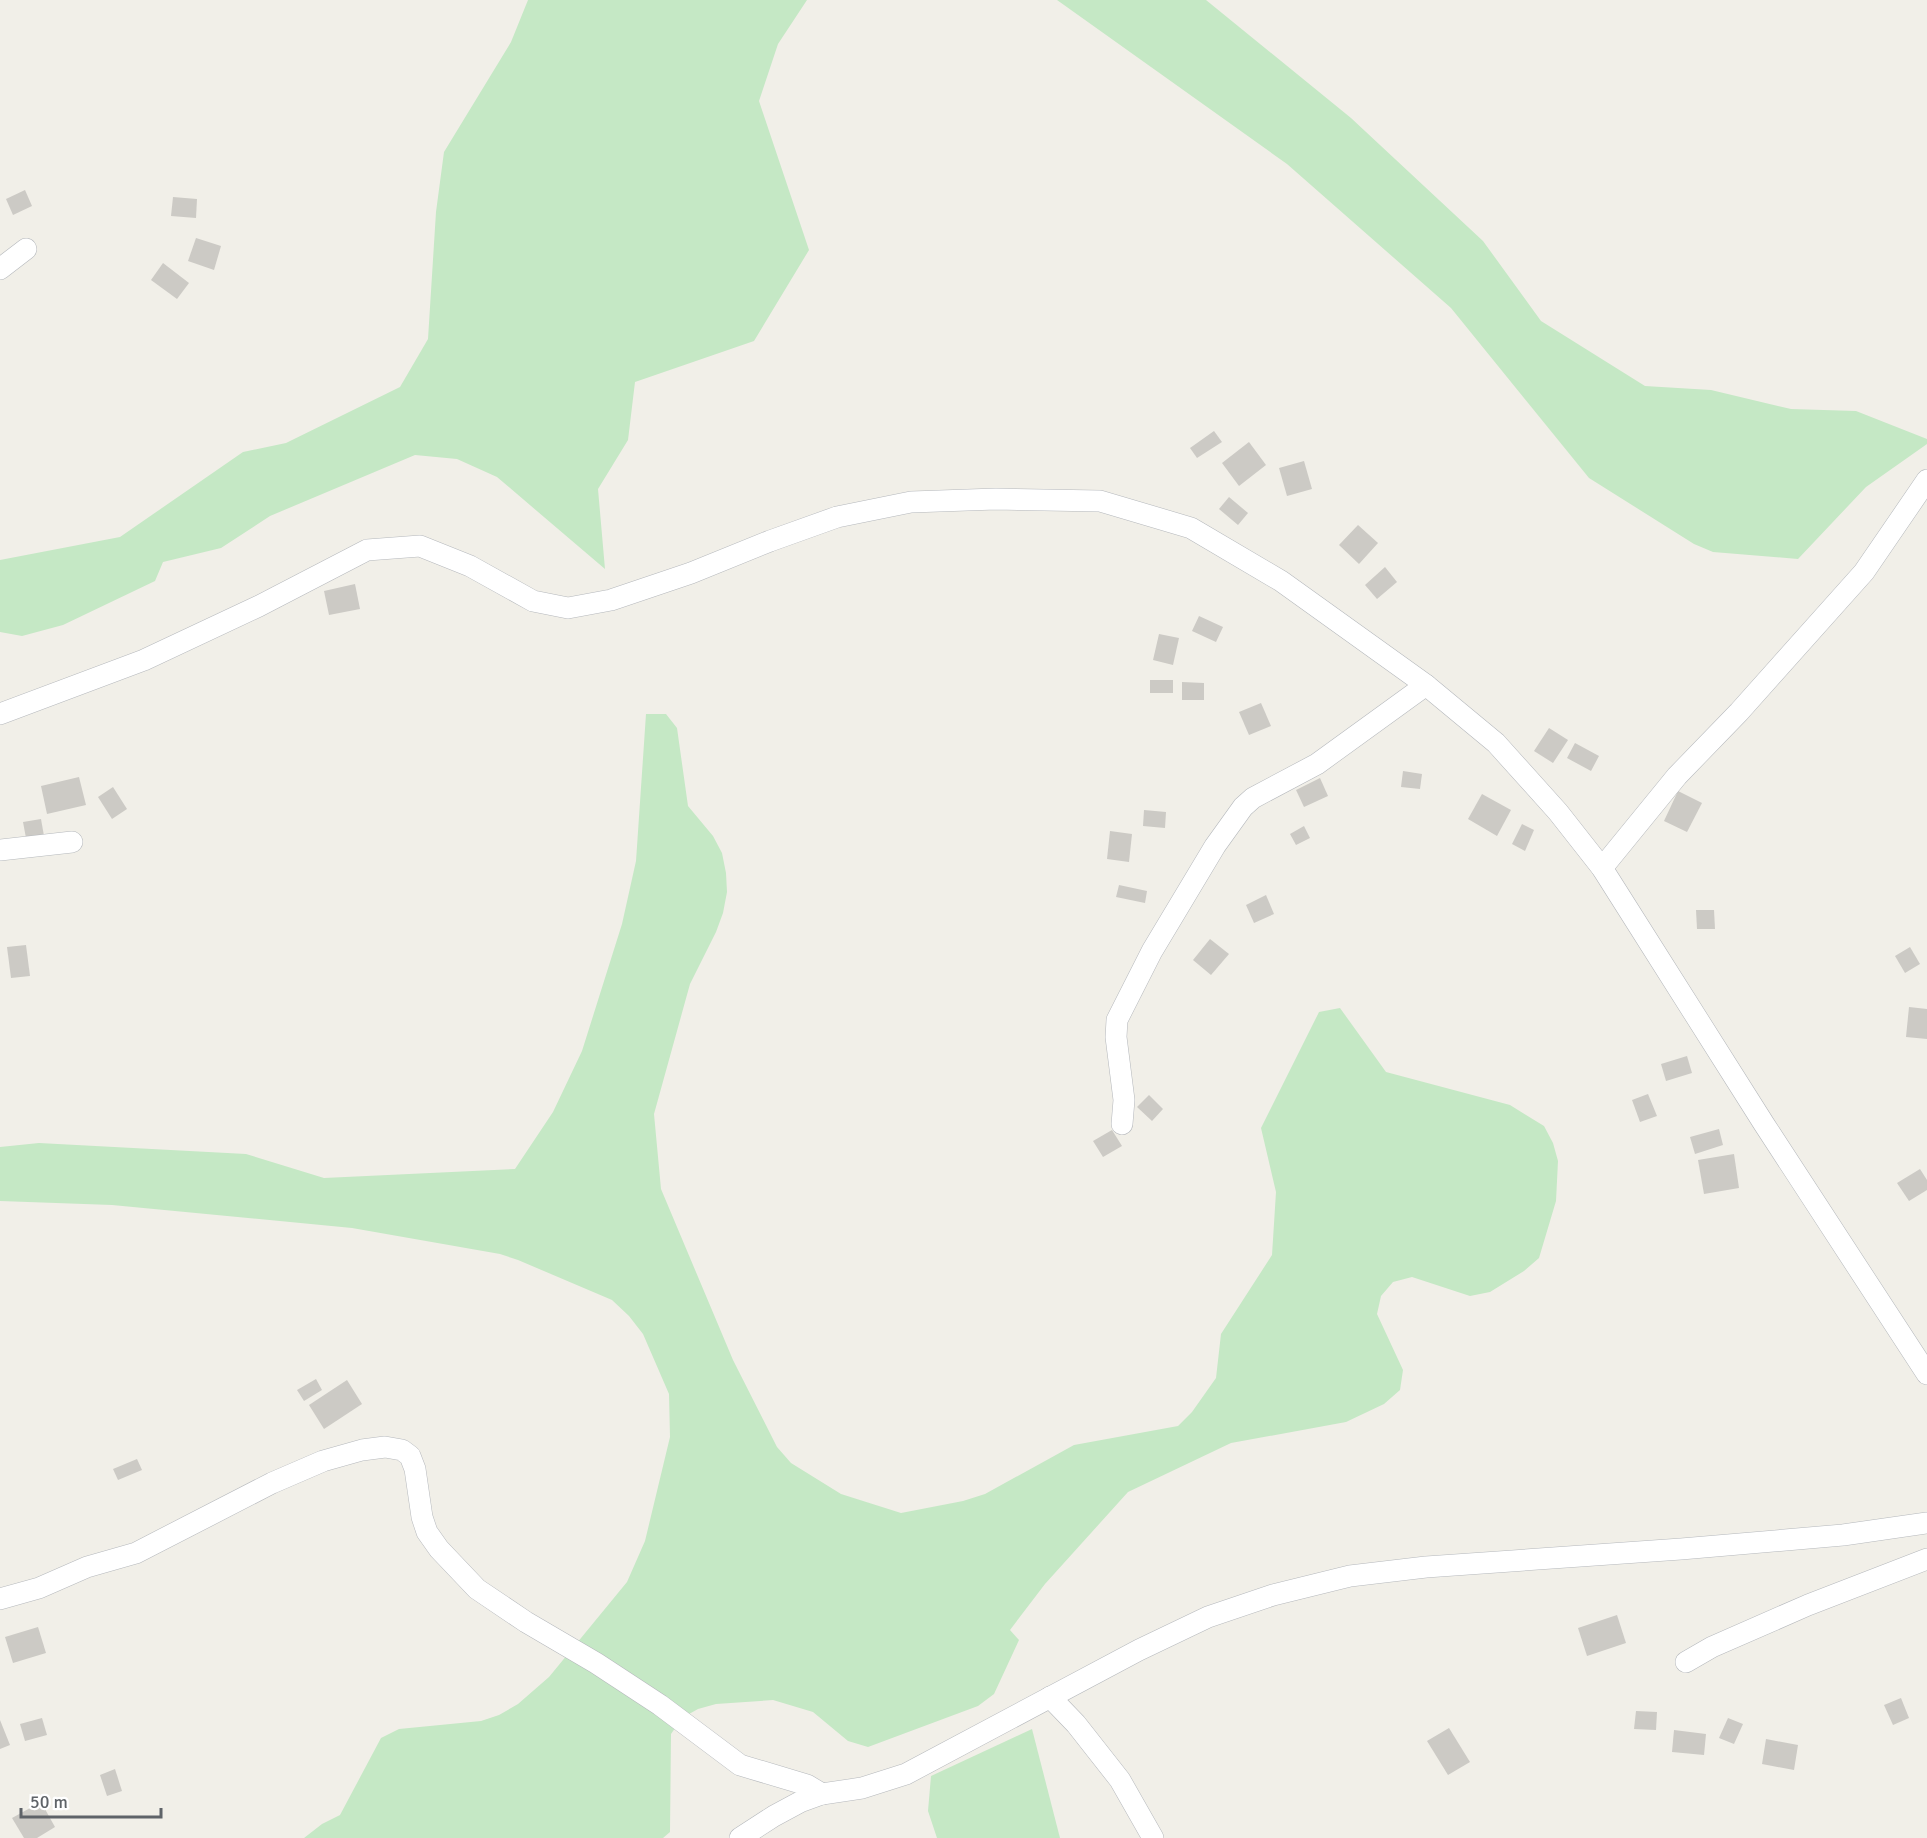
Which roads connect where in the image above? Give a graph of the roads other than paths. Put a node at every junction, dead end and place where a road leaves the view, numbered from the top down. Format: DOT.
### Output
graph roads {
  1 [pos="26,249"];
  2 [pos="0,269"];
  3 [pos="1927,480"];
  4 [pos="1426,685"];
  5 [pos="0,714"];
  6 [pos="72,842"];
  7 [pos="0,850"];
  8 [pos="1602,868"];
  9 [pos="1122,1124"];
  10 [pos="1927,1374"];
  11 [pos="1927,1523"];
  12 [pos="1927,1559"];
  13 [pos="0,1599"];
  14 [pos="1686,1662"];
  15 [pos="1050,1697"];
  16 [pos="822,1794"];
  17 [pos="740,1838"];
  18 [pos="1153,1838"];
  1 -- 2 [label="street"];
  3 -- 8 [label="street"];
  4 -- 5 [label="street"];
  4 -- 8 [label="street"];
  4 -- 9 [label="street"];
  6 -- 7 [label="street"];
  8 -- 10 [label="street"];
  11 -- 15 [label="street"];
  12 -- 14 [label="street"];
  13 -- 16 [label="street"];
  15 -- 16 [label="street"];
  15 -- 18 [label="street"];
  16 -- 17 [label="street"];
}
